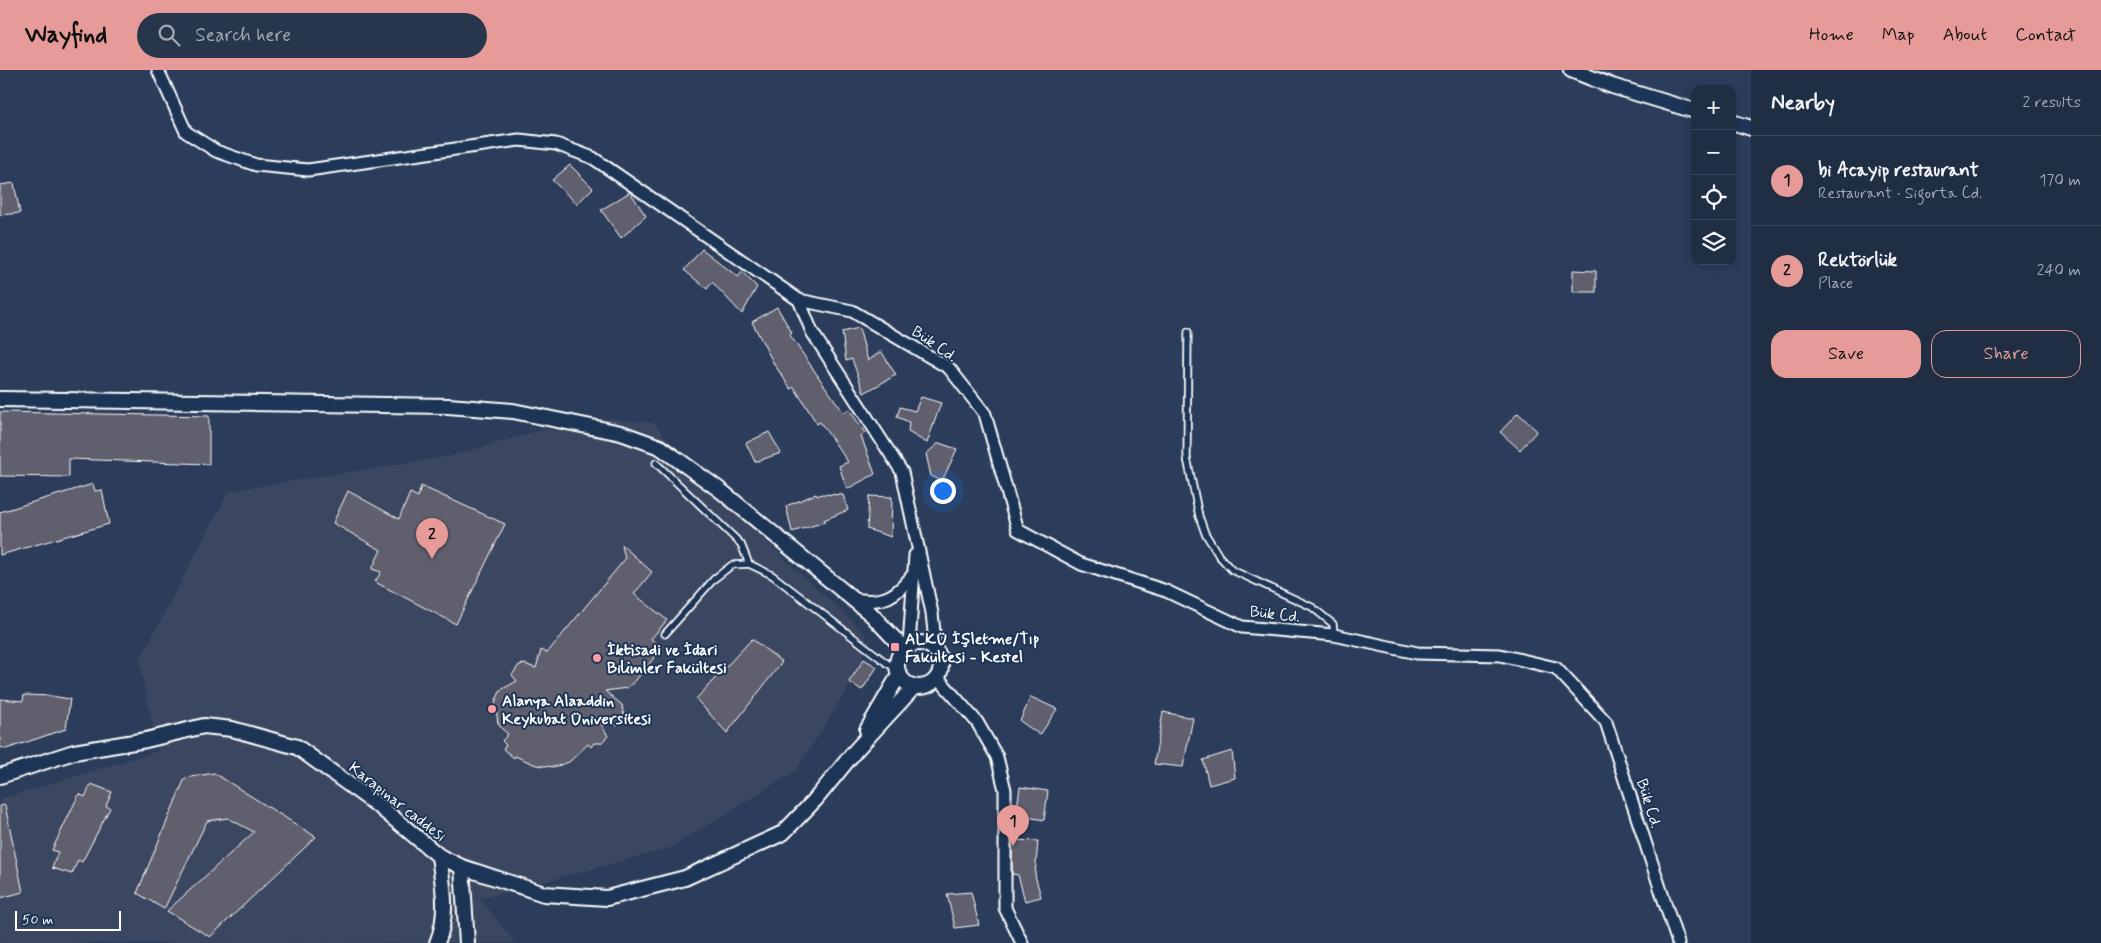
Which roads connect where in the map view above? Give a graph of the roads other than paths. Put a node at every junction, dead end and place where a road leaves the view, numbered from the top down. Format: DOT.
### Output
graph roads {
  1 [pos="158,70"];
  2 [pos="1571,70"];
  3 [pos="1691,110"];
  4 [pos="1736,123"];
  5 [pos="1751,128"];
  6 [pos="799,300"];
  7 [pos="1188,332"];
  8 [pos="0,399"];
  9 [pos="656,463"];
  10 [pos="916,538"];
  11 [pos="749,564"];
  12 [pos="914,573"];
  13 [pos="853,599"];
  14 [pos="665,634"];
  15 [pos="1334,635"];
  16 [pos="936,651"];
  17 [pos="901,659"];
  18 [pos="938,678"];
  19 [pos="914,687"];
  20 [pos="855,750"];
  21 [pos="0,776"];
  22 [pos="439,856"];
  23 [pos="462,867"];
  24 [pos="437,943"];
  25 [pos="467,943"];
  26 [pos="1022,943"];
  27 [pos="1678,943"];
  1 -- 6 [label="street"];
  2 -- 3 [label="street"];
  4 -- 5 [label="street"];
  6 -- 10 [label="street"];
  6 -- 15 [label="street, Bük Cd."];
  7 -- 15 [label="lane"];
  8 -- 13 [label="street"];
  9 -- 11 [label="lane"];
  10 -- 12 [label="street"];
  10 -- 16 [label="street"];
  11 -- 14 [label="lane"];
  11 -- 17 [label="lane"];
  12 -- 13 [label="street"];
  12 -- 17 [label="street"];
  13 -- 17 [label="street"];
  15 -- 27 [label="street, Bük Cd."];
  16 -- 17 [label="street"];
  16 -- 18 [label="street"];
  17 -- 19 [label="street"];
  17 -- 20 [label="street, Karapınar caddesi"];
  18 -- 19 [label="street"];
  18 -- 26 [label="street"];
  19 -- 20 [label="street, Karapınar caddesi"];
  20 -- 23 [label="street, Karapınar caddesi"];
  21 -- 22 [label="street, Karapınar caddesi"];
  22 -- 23 [label="street, Karapınar caddesi"];
  22 -- 24 [label="street"];
  23 -- 25 [label="street"];
}
